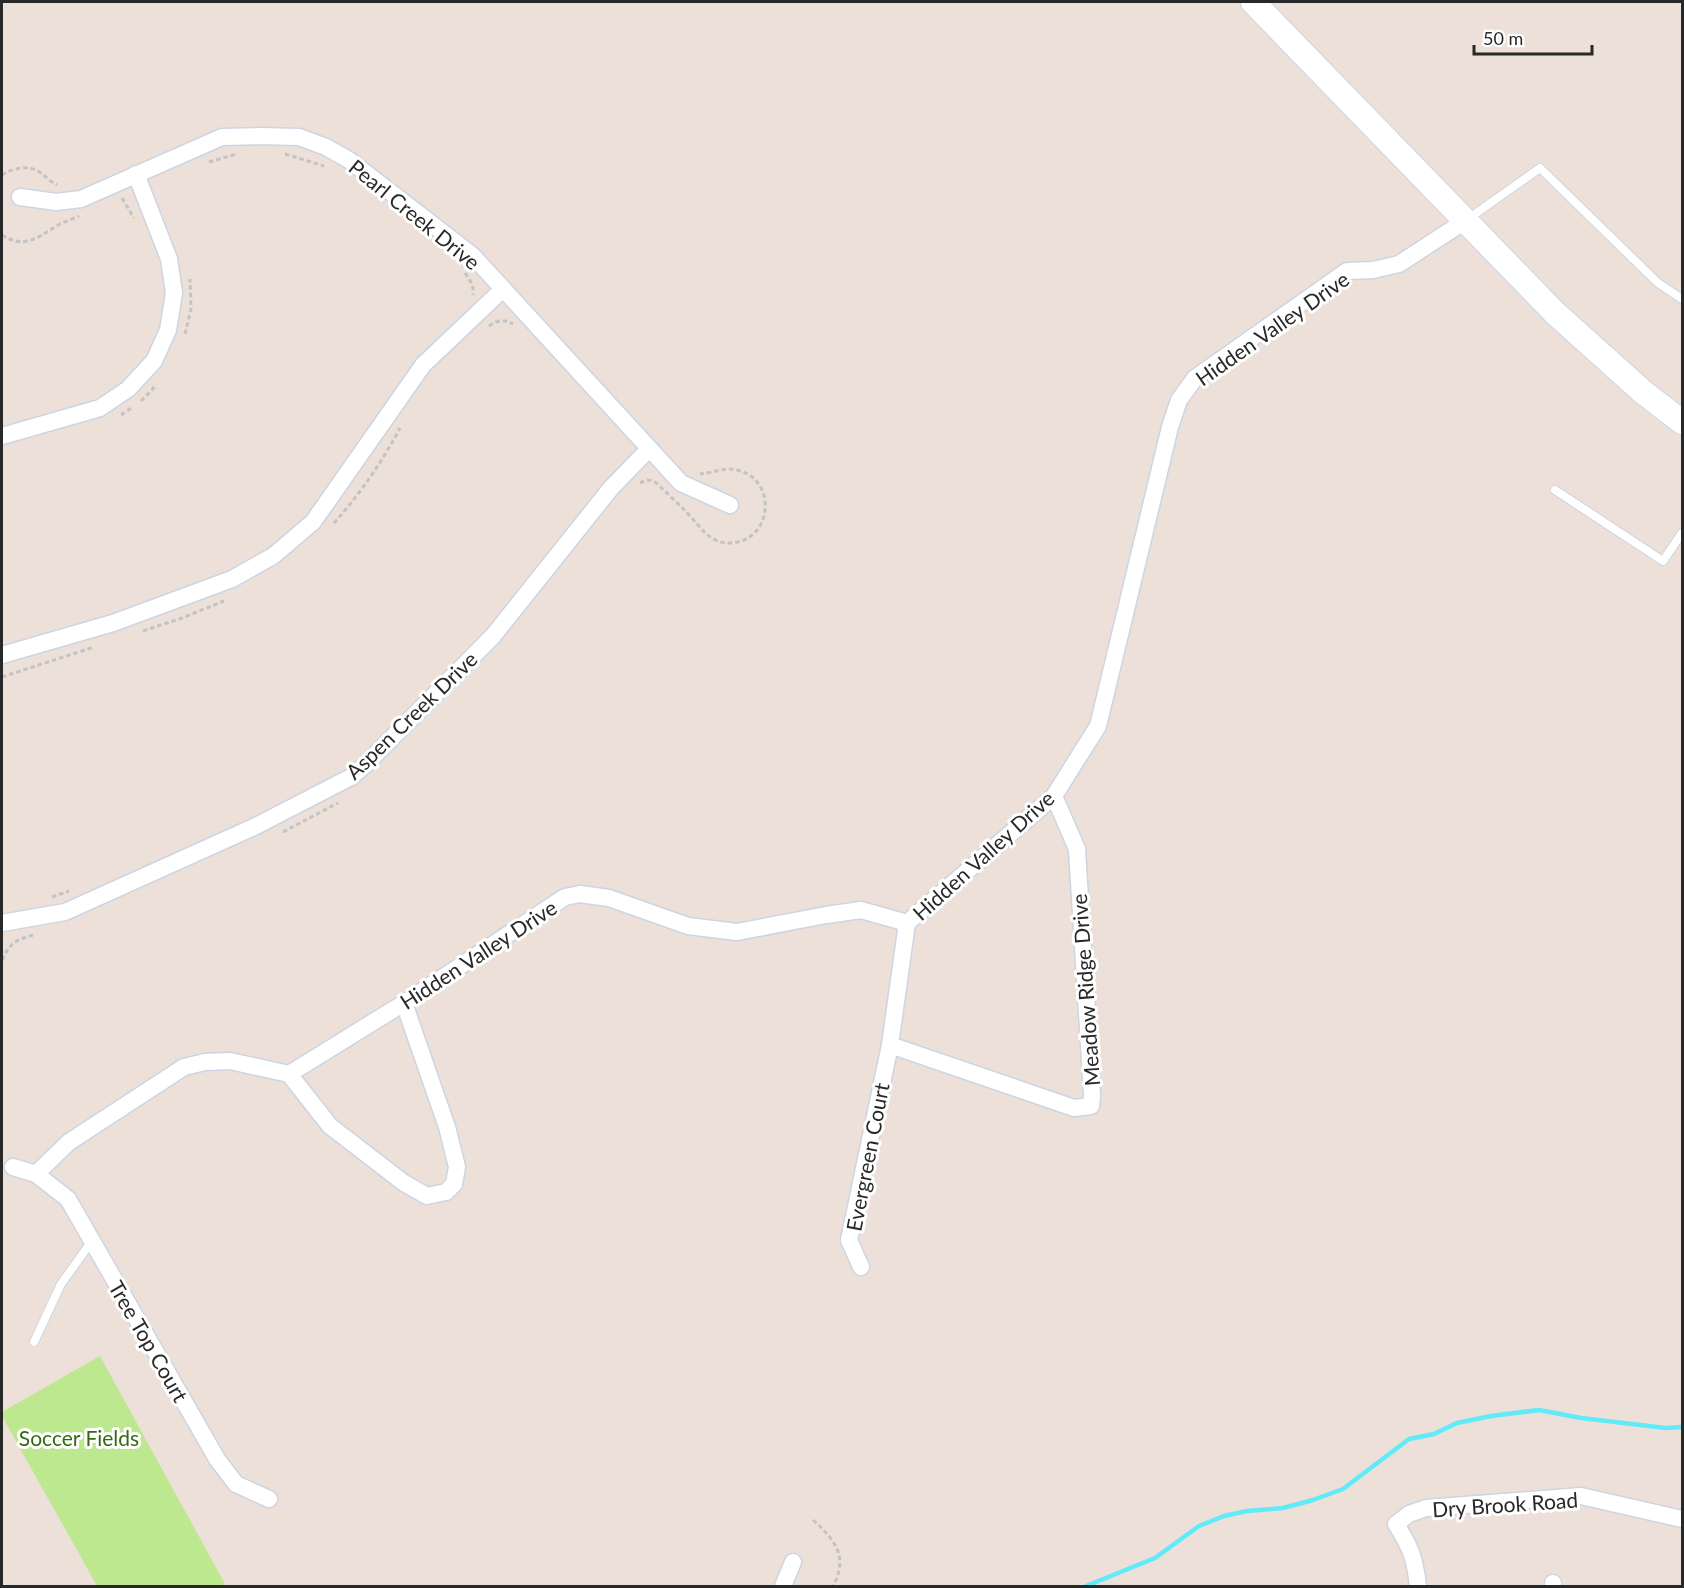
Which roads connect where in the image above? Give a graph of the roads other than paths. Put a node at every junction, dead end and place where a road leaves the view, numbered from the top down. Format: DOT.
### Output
graph roads {
  1 [pos="1253,2"];
  2 [pos="136,174"];
  3 [pos="20,197"];
  4 [pos="1465,221"];
  5 [pos="503,289"];
  6 [pos="1683,299"];
  7 [pos="1683,422"];
  8 [pos="2,436"];
  9 [pos="650,449"];
  10 [pos="1555,490"];
  11 [pos="730,505"];
  12 [pos="1683,532"];
  13 [pos="2,655"];
  14 [pos="1054,796"];
  15 [pos="2,923"];
  16 [pos="907,923"];
  17 [pos="405,1003"];
  18 [pos="890,1045"];
  19 [pos="289,1074"];
  20 [pos="13,1167"];
  21 [pos="36,1174"];
  22 [pos="92,1241"];
  23 [pos="861,1267"];
  24 [pos="34,1342"];
  25 [pos="269,1499"];
  26 [pos="1683,1519"];
  27 [pos="793,1562"];
  28 [pos="783,1587"];
  29 [pos="1418,1587"];
  1 -- 4 [label="main road"];
  2 -- 3 [label="street, Pearl Creek Drive"];
  2 -- 5 [label="street, Pearl Creek Drive"];
  2 -- 8 [label="street"];
  4 -- 6 [label="lane"];
  4 -- 7 [label="main road"];
  4 -- 14 [label="street, Hidden Valley Drive"];
  5 -- 9 [label="street, Pearl Creek Drive"];
  5 -- 13 [label="street"];
  9 -- 11 [label="street, Pearl Creek Drive"];
  9 -- 15 [label="street, Aspen Creek Drive"];
  10 -- 12 [label="lane"];
  14 -- 16 [label="street, Hidden Valley Drive"];
  14 -- 18 [label="street, Meadow Ridge Drive"];
  16 -- 17 [label="street, Hidden Valley Drive"];
  16 -- 18 [label="street"];
  17 -- 19 [label="street, Hidden Valley Drive"];
  17 -- 19 [label="street"];
  18 -- 23 [label="street, Evergreen Court"];
  19 -- 21 [label="street"];
  20 -- 21 [label="street"];
  21 -- 22 [label="street, Tree Top Court"];
  22 -- 24 [label="lane"];
  22 -- 25 [label="street, Tree Top Court"];
  26 -- 29 [label="street, Dry Brook Road"];
  27 -- 28 [label="street"];
}
